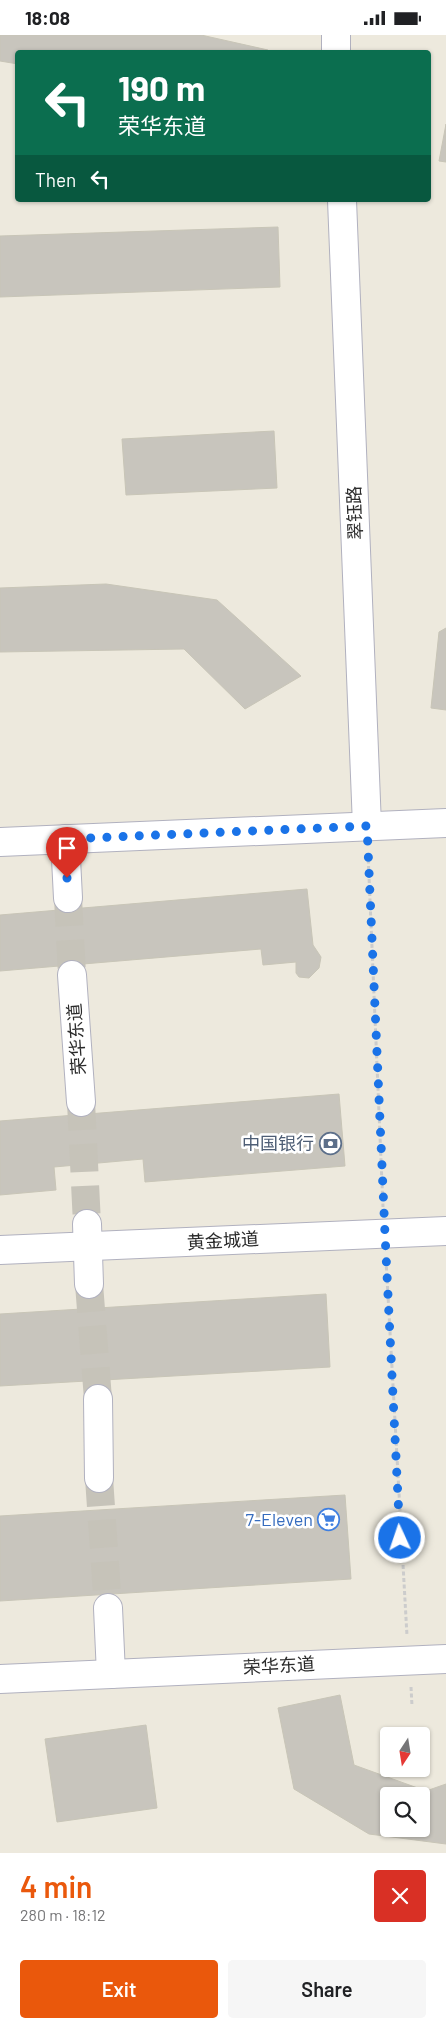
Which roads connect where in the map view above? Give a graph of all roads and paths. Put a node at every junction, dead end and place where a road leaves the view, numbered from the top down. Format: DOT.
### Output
graph roads {
  1 [pos="336,35"];
  2 [pos="336,50"];
  3 [pos="342,202"];
  4 [pos="446,823"];
  5 [pos="367,826"];
  6 [pos="65,839"];
  7 [pos="0,841"];
  8 [pos="68,898"];
  9 [pos="72,975"];
  10 [pos="81,1102"];
  11 [pos="446,1231"];
  12 [pos="385,1234"];
  13 [pos="87,1235"];
  14 [pos="0,1251"];
  15 [pos="89,1284"];
  16 [pos="98,1399"];
  17 [pos="98,1478"];
  18 [pos="108,1608"];
  19 [pos="446,1659"];
  20 [pos="409,1661"];
  21 [pos="111,1674"];
  22 [pos="0,1679"];
  23 [pos="412,1706"];
  1 -- 2 [label="street"];
  3 -- 5 [label="street, 翠钰路"];
  4 -- 5 [label="street"];
  5 -- 6 [label="street"];
  5 -- 12 [label="path"];
  6 -- 7 [label="street"];
  6 -- 8 [label="street"];
  9 -- 10 [label="street, 荣华东道"];
  11 -- 12 [label="street, 黄金城道"];
  12 -- 13 [label="street, 黄金城道"];
  12 -- 20 [label="path"];
  13 -- 14 [label="street, 黄金城道"];
  13 -- 15 [label="street"];
  16 -- 17 [label="street"];
  18 -- 21 [label="street"];
  19 -- 20 [label="street, 荣华东道"];
  20 -- 21 [label="street, 荣华东道"];
  20 -- 23 [label="path"];
  21 -- 22 [label="street, 荣华东道"];
}
